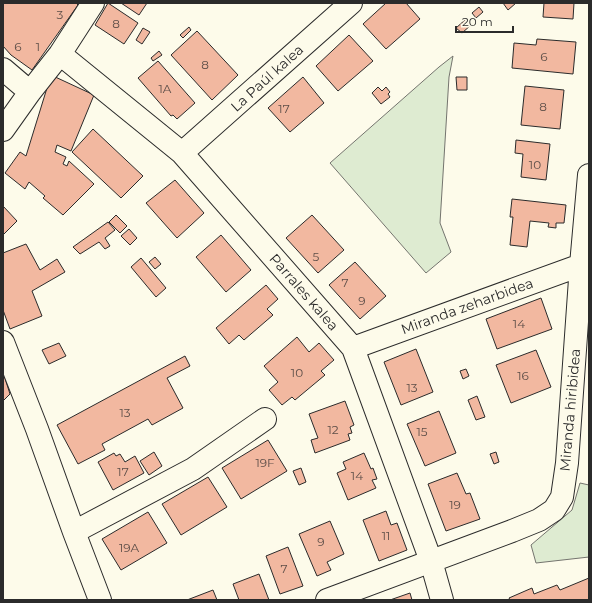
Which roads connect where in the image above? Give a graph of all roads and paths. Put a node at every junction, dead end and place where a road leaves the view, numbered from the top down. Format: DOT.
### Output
graph roads {
  1 [pos="92,3"];
  2 [pos="351,3"];
  3 [pos="60,54"];
  4 [pos="3,69"];
  5 [pos="30,92"];
  6 [pos="3,130"];
  7 [pos="182,153"];
  8 [pos="589,175"];
  9 [pos="581,265"];
  10 [pos="3,342"];
  11 [pos="353,348"];
  12 [pos="265,419"];
  13 [pos="74,532"];
  14 [pos="431,561"];
  15 [pos="100,600"];
  16 [pos="327,600"];
  17 [pos="442,600"];
  1 -- 3 [label="street"];
  2 -- 7 [label="street, La Paúl kalea"];
  3 -- 5 [label="street"];
  3 -- 7 [label="street, Parrales kalea"];
  4 -- 5 [label="street"];
  5 -- 6 [label="street"];
  7 -- 11 [label="street, Parrales kalea"];
  8 -- 9 [label="street, Miranda hiribidea"];
  9 -- 11 [label="street, Miranda zeharbidea"];
  9 -- 14 [label="street, Miranda hiribidea"];
  10 -- 13 [label="street"];
  11 -- 14 [label="street, Parrales kalea"];
  12 -- 13 [label="street"];
  13 -- 15 [label="street"];
  14 -- 16 [label="street, Miranda hiribidea"];
  14 -- 17 [label="street, Parrales kalea"];
}
